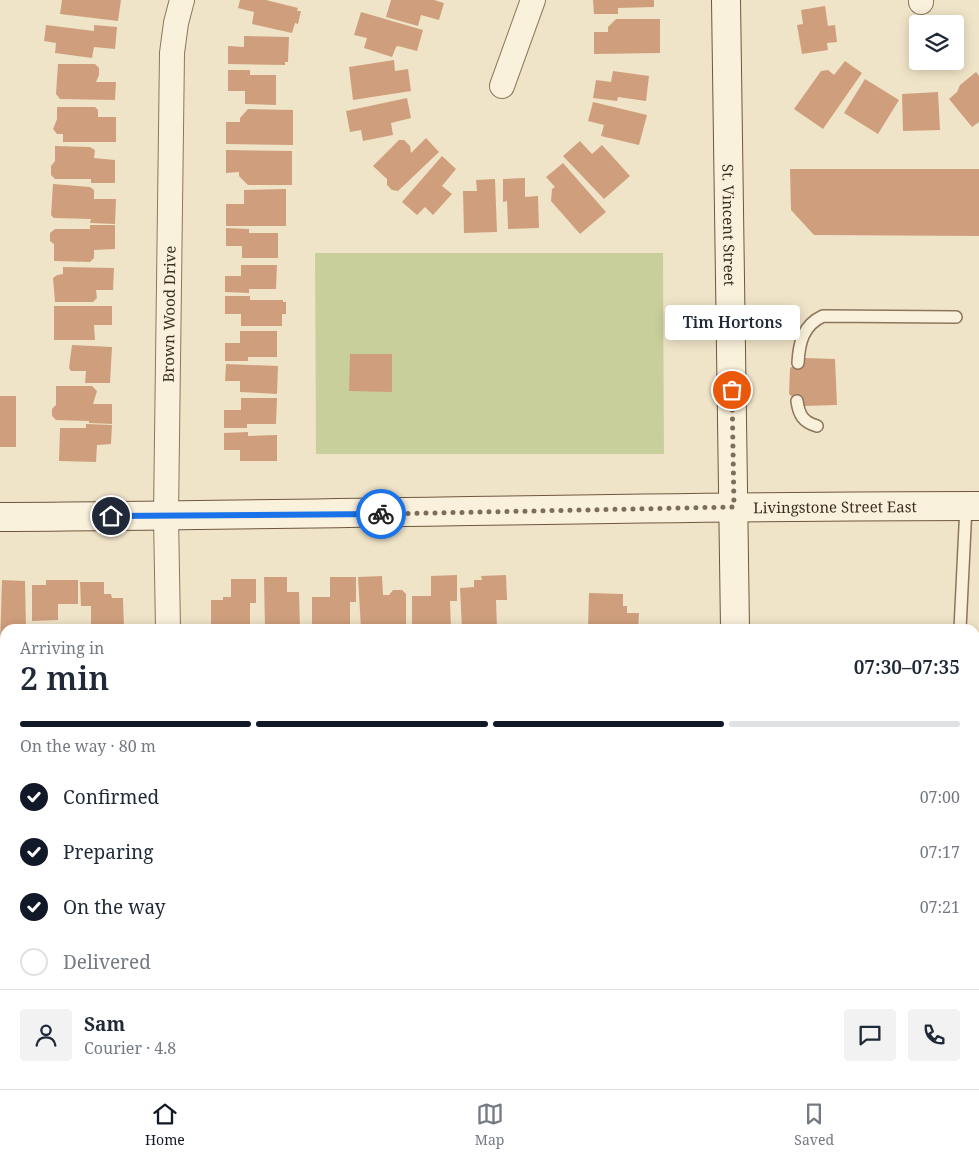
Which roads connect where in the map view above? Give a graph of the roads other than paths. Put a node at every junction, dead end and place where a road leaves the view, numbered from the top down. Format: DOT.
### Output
graph roads {
  1 [pos="182,0"];
  2 [pos="533,0"];
  3 [pos="726,0"];
  4 [pos="502,86"];
  5 [pos="956,317"];
  6 [pos="798,363"];
  7 [pos="797,400"];
  8 [pos="817,426"];
  9 [pos="973,506"];
  10 [pos="734,507"];
  11 [pos="166,516"];
  12 [pos="0,518"];
  13 [pos="168,624"];
  14 [pos="735,624"];
  15 [pos="961,624"];
  1 -- 11 [label="street, Brown Wood Drive"];
  2 -- 4 [label="street"];
  3 -- 10 [label="street, St. Vincent Street"];
  5 -- 6 [label="lane"];
  7 -- 8 [label="lane"];
  9 -- 10 [label="street, Livingstone Street East"];
  9 -- 15 [label="lane"];
  10 -- 11 [label="street, Livingstone Street East"];
  10 -- 14 [label="street, St. Vincent Street"];
  11 -- 12 [label="street, Livingstone Street East"];
  11 -- 13 [label="street, Brown Wood Drive"];
}
